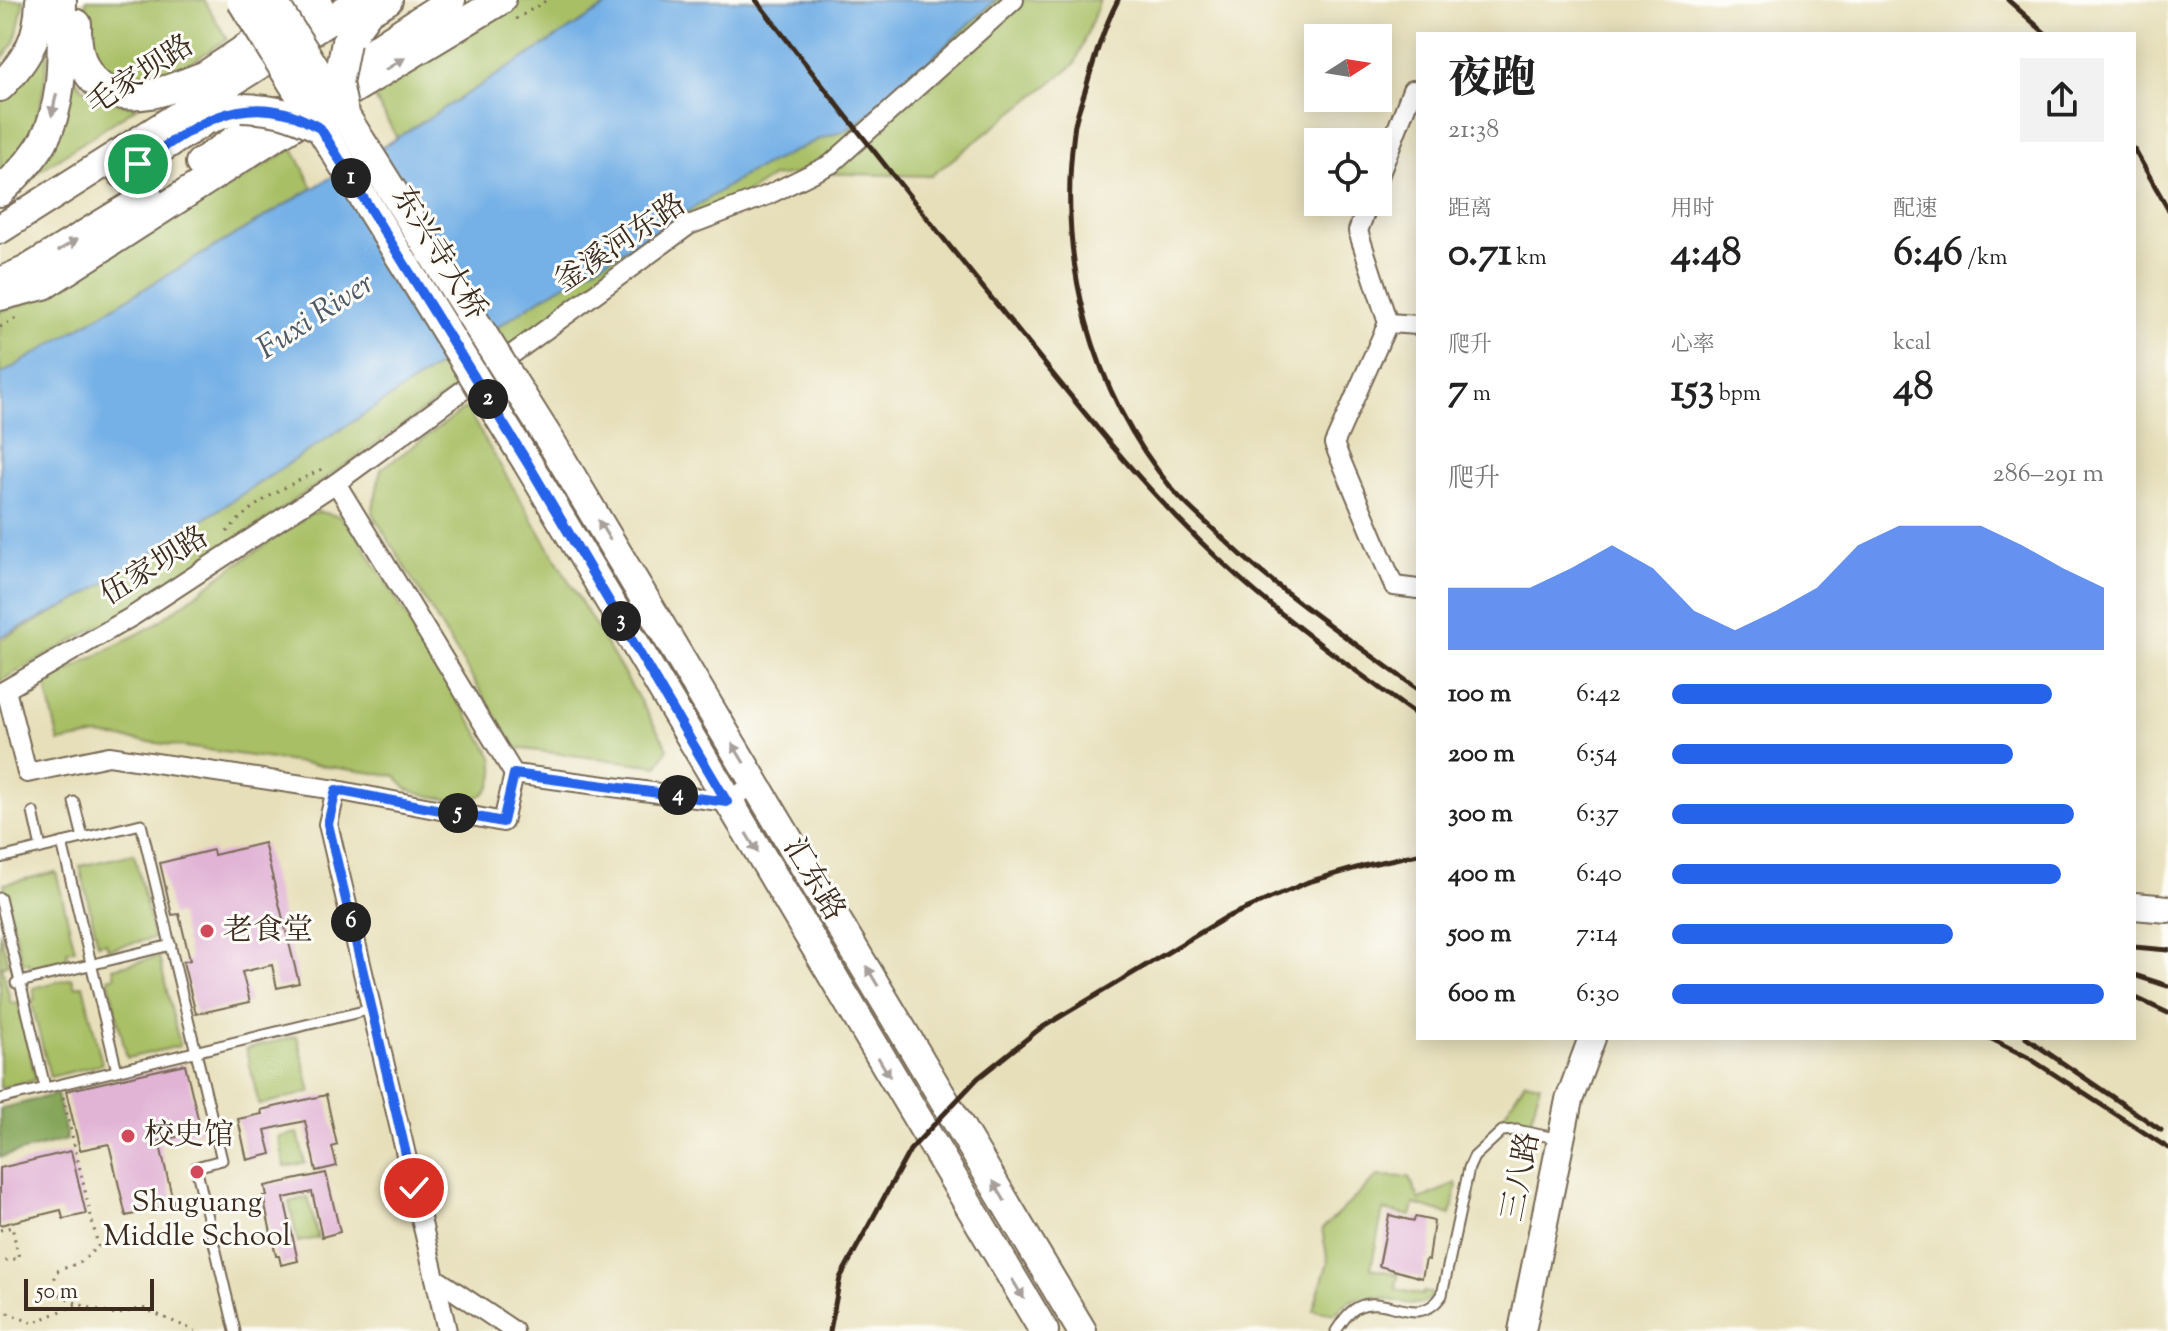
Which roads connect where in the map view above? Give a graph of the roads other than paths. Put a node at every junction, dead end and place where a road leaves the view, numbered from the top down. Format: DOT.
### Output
graph roads {
  1 [pos="40,0"];
  2 [pos="62,0"];
  3 [pos="78,0"];
  4 [pos="241,0"];
  5 [pos="272,0"];
  6 [pos="318,0"];
  7 [pos="361,0"];
  8 [pos="388,0"];
  9 [pos="451,0"];
  10 [pos="501,0"];
  11 [pos="1014,0"];
  12 [pos="204,76"];
  13 [pos="0,87"];
  14 [pos="1412,90"];
  15 [pos="333,122"];
  16 [pos="1392,142"];
  17 [pos="0,192"];
  18 [pos="0,208"];
  19 [pos="1364,216"];
  20 [pos="0,229"];
  21 [pos="0,251"];
  22 [pos="0,282"];
  23 [pos="0,296"];
  24 [pos="1388,323"];
  25 [pos="1416,325"];
  26 [pos="551,442"];
  27 [pos="527,462"];
  28 [pos="336,483"];
  29 [pos="1416,589"];
  30 [pos="3,691"];
  31 [pos="514,774"];
  32 [pos="756,783"];
  33 [pos="336,790"];
  34 [pos="74,802"];
  35 [pos="727,802"];
  36 [pos="33,812"];
  37 [pos="83,838"];
  38 [pos="62,843"];
  39 [pos="41,848"];
  40 [pos="0,858"];
  41 [pos="0,898"];
  42 [pos="2136,906"];
  43 [pos="2168,909"];
  44 [pos="171,945"];
  45 [pos="16,983"];
  46 [pos="372,1009"];
  47 [pos="1591,1040"];
  48 [pos="196,1051"];
  49 [pos="117,1071"];
  50 [pos="45,1087"];
  51 [pos="0,1099"];
  52 [pos="1562,1139"];
  53 [pos="435,1278"];
  54 [pos="1055,1287"];
  55 [pos="235,1331"];
  56 [pos="447,1331"];
  57 [pos="514,1331"];
  58 [pos="1044,1331"];
  59 [pos="1082,1331"];
  60 [pos="1099,1331"];
  61 [pos="1336,1331"];
  62 [pos="1522,1331"];
  1 -- 13 [label="main road"];
  2 -- 17 [label="main road, one-way"];
  3 -- 12 [label="main road"];
  4 -- 15 [label="main road, 东兴寺大桥, bridge"];
  5 -- 15 [label="main road, 东兴寺大桥, bridge"];
  6 -- 12 [label="main road, 毛家坝路"];
  7 -- 20 [label="main road"];
  8 -- 15 [label="main road, bridge"];
  22 -- 9 [label="main road, one-way"];
  23 -- 10 [label="main road, one-way"];
  11 -- 28 [label="street, 釜溪河东路"];
  12 -- 18 [label="main road, 毛家坝路"];
  14 -- 16 [label="street"];
  15 -- 21 [label="main road, bridge"];
  15 -- 26 [label="main road, 东兴寺大桥, bridge"];
  15 -- 27 [label="main road, 东兴寺大桥, bridge"];
  19 -- 24 [label="street"];
  24 -- 25 [label="street"];
  24 -- 29 [label="street"];
  32 -- 26 [label="main road, 汇东路, one-way"];
  27 -- 35 [label="main road, 汇东路"];
  28 -- 30 [label="street, 伍家坝路"];
  28 -- 31 [label="street"];
  30 -- 33 [label="street"];
  31 -- 33 [label="street"];
  31 -- 35 [label="street"];
  32 -- 35 [label="street"];
  54 -- 32 [label="main road, 汇东路, one-way"];
  33 -- 46 [label="street"];
  34 -- 37 [label="lane"];
  35 -- 58 [label="main road, 汇东路, one-way"];
  36 -- 39 [label="lane"];
  37 -- 38 [label="lane"];
  37 -- 44 [label="lane"];
  38 -- 39 [label="lane"];
  38 -- 49 [label="lane"];
  39 -- 40 [label="lane"];
  41 -- 50 [label="lane"];
  42 -- 43 [label="main road"];
  44 -- 45 [label="lane"];
  44 -- 48 [label="lane"];
  46 -- 48 [label="lane"];
  46 -- 53 [label="street"];
  47 -- 52 [label="main road, 三八路"];
  48 -- 49 [label="lane"];
  48 -- 55 [label="lane"];
  49 -- 50 [label="lane"];
  50 -- 51 [label="lane"];
  52 -- 61 [label="lane"];
  52 -- 62 [label="main road, 三八路"];
  53 -- 56 [label="street"];
  53 -- 57 [label="street"];
  54 -- 59 [label="main road, 汇东路"];
  54 -- 60 [label="main road"];
}
